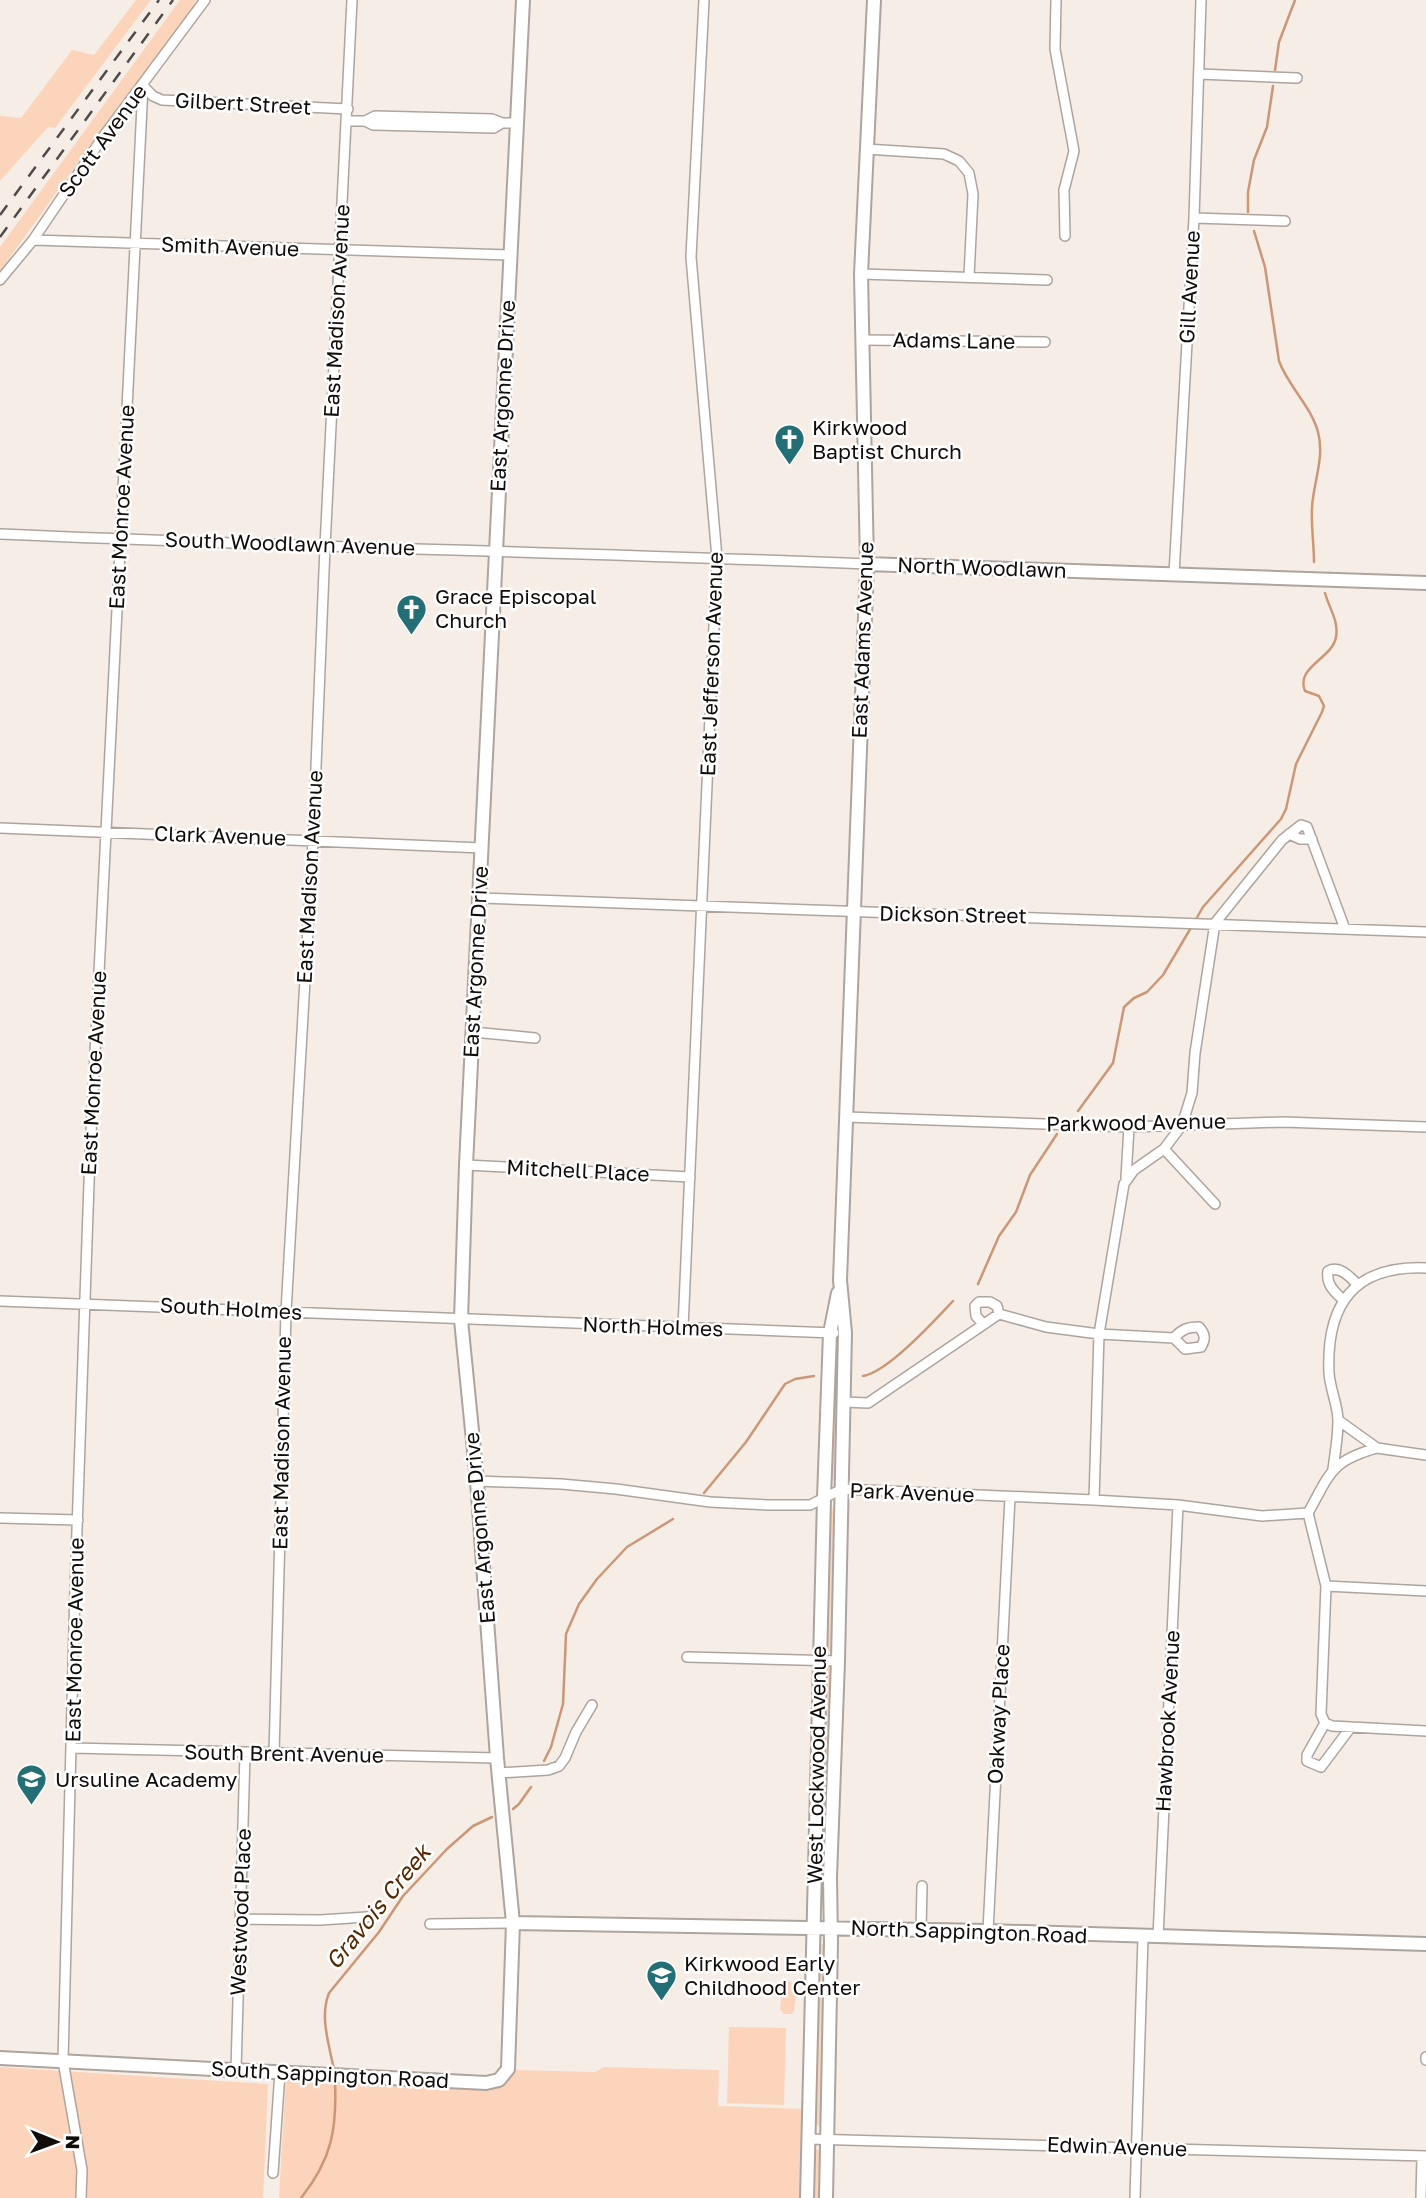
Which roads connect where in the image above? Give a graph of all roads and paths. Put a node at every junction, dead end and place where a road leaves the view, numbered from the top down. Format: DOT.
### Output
graph roads {
  1 [pos="205,0"];
  2 [pos="352,0"];
  3 [pos="523,0"];
  4 [pos="704,0"];
  5 [pos="874,0"];
  6 [pos="1056,0"];
  7 [pos="1201,0"];
  8 [pos="1199,74"];
  9 [pos="1297,78"];
  10 [pos="143,86"];
  11 [pos="348,109"];
  12 [pos="348,121"];
  13 [pos="517,123"];
  14 [pos="866,149"];
  15 [pos="1194,218"];
  16 [pos="1285,221"];
  17 [pos="1065,236"];
  18 [pos="33,240"];
  19 [pos="134,244"];
  20 [pos="340,250"];
  21 [pos="510,255"];
  22 [pos="861,274"];
  23 [pos="969,277"];
  24 [pos="1047,279"];
  25 [pos="0,280"];
  26 [pos="863,340"];
  27 [pos="1045,342"];
  28 [pos="0,534"];
  29 [pos="121,537"];
  30 [pos="325,547"];
  31 [pos="496,551"];
  32 [pos="717,558"];
  33 [pos="867,564"];
  34 [pos="1174,574"];
  35 [pos="1426,583"];
  36 [pos="0,828"];
  37 [pos="106,831"];
  38 [pos="313,839"];
  39 [pos="482,848"];
  40 [pos="480,898"];
  41 [pos="702,906"];
  42 [pos="854,913"];
  43 [pos="1215,923"];
  44 [pos="1345,929"];
  45 [pos="1426,932"];
  46 [pos="473,1032"];
  47 [pos="535,1038"];
  48 [pos="846,1117"];
  49 [pos="1182,1125"];
  50 [pos="1129,1127"];
  51 [pos="1426,1127"];
  52 [pos="1164,1149"];
  53 [pos="466,1165"];
  54 [pos="690,1177"];
  55 [pos="1126,1178"];
  56 [pos="1215,1204"];
  57 [pos="1426,1268"];
  58 [pos="840,1280"];
  59 [pos="1358,1285"];
  60 [pos="1343,1300"];
  61 [pos="0,1301"];
  62 [pos="83,1303"];
  63 [pos="286,1312"];
  64 [pos="999,1314"];
  65 [pos="461,1320"];
  66 [pos="983,1324"];
  67 [pos="683,1328"];
  68 [pos="830,1333"];
  69 [pos="845,1333"];
  70 [pos="1099,1334"];
  71 [pos="1174,1338"];
  72 [pos="844,1402"];
  73 [pos="1338,1420"];
  74 [pos="1377,1448"];
  75 [pos="1426,1455"];
  76 [pos="1333,1469"];
  77 [pos="477,1481"];
  78 [pos="842,1489"];
  79 [pos="1010,1497"];
  80 [pos="824,1498"];
  81 [pos="1094,1500"];
  82 [pos="1178,1505"];
  83 [pos="1308,1513"];
  84 [pos="0,1518"];
  85 [pos="78,1520"];
  86 [pos="1326,1586"];
  87 [pos="1426,1591"];
  88 [pos="687,1657"];
  89 [pos="819,1661"];
  90 [pos="838,1661"];
  91 [pos="592,1705"];
  92 [pos="1325,1723"];
  93 [pos="1351,1727"];
  94 [pos="1426,1731"];
  95 [pos="72,1748"];
  96 [pos="245,1754"];
  97 [pos="274,1754"];
  98 [pos="497,1758"];
  99 [pos="498,1773"];
  100 [pos="922,1886"];
  101 [pos="367,1917"];
  102 [pos="240,1919"];
  103 [pos="513,1923"];
  104 [pos="430,1924"];
  105 [pos="814,1928"];
  106 [pos="831,1928"];
  107 [pos="921,1931"];
  108 [pos="988,1931"];
  109 [pos="1143,1937"];
  110 [pos="1158,1937"];
  111 [pos="1426,1944"];
  112 [pos="0,2058"];
  113 [pos="64,2061"];
  114 [pos="236,2070"];
  115 [pos="280,2072"];
  116 [pos="827,2138"];
  117 [pos="808,2139"];
  118 [pos="1137,2148"];
  119 [pos="1424,2156"];
  120 [pos="273,2173"];
  121 [pos="81,2198"];
  122 [pos="807,2198"];
  123 [pos="826,2198"];
  124 [pos="1135,2198"];
  125 [pos="1421,2198"];
  1 -- 10 [label="street, Scott Avenue"];
  2 -- 11 [label="street, East Madison Avenue"];
  3 -- 13 [label="street, East Argonne Drive"];
  4 -- 32 [label="street, East Jefferson Avenue"];
  5 -- 14 [label="street, East Adams Avenue"];
  6 -- 17 [label="street"];
  7 -- 8 [label="street, Gill Avenue"];
  8 -- 9 [label="street"];
  8 -- 15 [label="street, Gill Avenue"];
  10 -- 11 [label="street, Gilbert Street"];
  10 -- 18 [label="street, Scott Avenue"];
  10 -- 19 [label="street, East Monroe Avenue"];
  11 -- 12 [label="street, East Madison Avenue"];
  12 -- 13 [label="street"];
  12 -- 20 [label="street, East Madison Avenue"];
  13 -- 21 [label="street, East Argonne Drive"];
  14 -- 22 [label="street, East Adams Avenue"];
  14 -- 23 [label="street"];
  15 -- 16 [label="street"];
  15 -- 34 [label="street, Gill Avenue"];
  18 -- 19 [label="street, Smith Avenue"];
  18 -- 25 [label="street, Scott Avenue"];
  19 -- 20 [label="street, Smith Avenue"];
  19 -- 29 [label="street, East Monroe Avenue"];
  20 -- 21 [label="street, Smith Avenue"];
  20 -- 30 [label="street, East Madison Avenue"];
  21 -- 31 [label="street, East Argonne Drive"];
  22 -- 23 [label="street"];
  22 -- 26 [label="street, East Adams Avenue"];
  23 -- 24 [label="street"];
  26 -- 27 [label="street, Adams Lane"];
  26 -- 33 [label="street, East Adams Avenue"];
  28 -- 29 [label="street, South Woodlawn Avenue"];
  29 -- 30 [label="street, South Woodlawn Avenue"];
  29 -- 37 [label="street, East Monroe Avenue"];
  30 -- 31 [label="street, South Woodlawn Avenue"];
  30 -- 38 [label="street, East Madison Avenue"];
  31 -- 32 [label="street, North Woodlawn"];
  31 -- 39 [label="street, East Argonne Drive"];
  32 -- 33 [label="street, North Woodlawn"];
  32 -- 41 [label="street, East Jefferson Avenue"];
  33 -- 34 [label="street, North Woodlawn"];
  33 -- 42 [label="street, East Adams Avenue"];
  34 -- 35 [label="street, North Woodlawn"];
  36 -- 37 [label="street, Clark Avenue"];
  37 -- 38 [label="street, Clark Avenue"];
  37 -- 62 [label="street, East Monroe Avenue"];
  38 -- 39 [label="street, Clark Avenue"];
  38 -- 63 [label="street, East Madison Avenue"];
  39 -- 40 [label="street, East Argonne Drive"];
  40 -- 41 [label="street, Dickson Street"];
  40 -- 46 [label="street, East Argonne Drive"];
  41 -- 42 [label="street, Dickson Street"];
  41 -- 54 [label="street, East Jefferson Avenue"];
  42 -- 43 [label="street, Dickson Street"];
  42 -- 48 [label="street, East Adams Avenue"];
  43 -- 44 [label="street, Dickson Street"];
  43 -- 44 [label="street"];
  43 -- 49 [label="street"];
  44 -- 45 [label="street, Dickson Street"];
  46 -- 47 [label="street"];
  46 -- 53 [label="street, East Argonne Drive"];
  48 -- 50 [label="street, Parkwood Avenue"];
  48 -- 58 [label="street, East Adams Avenue"];
  49 -- 50 [label="street, Parkwood Avenue"];
  49 -- 51 [label="street, Parkwood Avenue"];
  49 -- 52 [label="street"];
  50 -- 55 [label="street"];
  52 -- 55 [label="street"];
  52 -- 56 [label="street"];
  53 -- 54 [label="street, Mitchell Place"];
  53 -- 65 [label="street, East Argonne Drive"];
  54 -- 67 [label="street, East Jefferson Avenue"];
  55 -- 70 [label="street"];
  57 -- 59 [label="street"];
  58 -- 68 [label="street, East Adams Avenue"];
  58 -- 69 [label="street, East Adams Avenue"];
  59 -- 60 [label="street"];
  59 -- 60 [label="street"];
  60 -- 73 [label="street"];
  61 -- 62 [label="street, South Holmes"];
  62 -- 63 [label="street, South Holmes"];
  62 -- 85 [label="street, East Monroe Avenue"];
  63 -- 65 [label="street, South Holmes"];
  63 -- 97 [label="street, East Madison Avenue"];
  64 -- 66 [label="street"];
  64 -- 66 [label="street"];
  64 -- 70 [label="street"];
  65 -- 67 [label="street, North Holmes"];
  65 -- 77 [label="street, East Argonne Drive"];
  66 -- 72 [label="street"];
  67 -- 68 [label="street, North Holmes"];
  68 -- 69 [label="street, North Holmes"];
  68 -- 80 [label="street, West Lockwood Avenue"];
  69 -- 72 [label="street, West Lockwood Avenue"];
  70 -- 71 [label="street"];
  70 -- 81 [label="street"];
  72 -- 78 [label="street, West Lockwood Avenue"];
  73 -- 74 [label="street"];
  73 -- 76 [label="street"];
  74 -- 75 [label="street"];
  74 -- 76 [label="street"];
  76 -- 83 [label="street"];
  77 -- 80 [label="street, Park Avenue"];
  77 -- 98 [label="street, East Argonne Drive"];
  78 -- 79 [label="street, Park Avenue"];
  78 -- 80 [label="street, Park Avenue"];
  78 -- 90 [label="street, West Lockwood Avenue"];
  79 -- 81 [label="street, Park Avenue"];
  79 -- 108 [label="street, Oakway Place"];
  80 -- 89 [label="street, West Lockwood Avenue"];
  81 -- 82 [label="street, Park Avenue"];
  82 -- 83 [label="street, Park Avenue"];
  82 -- 110 [label="street, Hawbrook Avenue"];
  83 -- 86 [label="street"];
  84 -- 85 [label="street"];
  85 -- 95 [label="street, East Monroe Avenue"];
  86 -- 87 [label="street"];
  86 -- 92 [label="street"];
  88 -- 89 [label="street"];
  89 -- 90 [label="street"];
  89 -- 105 [label="street, West Lockwood Avenue"];
  90 -- 106 [label="street, West Lockwood Avenue"];
  91 -- 99 [label="street"];
  92 -- 93 [label="street"];
  92 -- 93 [label="street"];
  93 -- 94 [label="street"];
  95 -- 96 [label="street, South Brent Avenue"];
  95 -- 113 [label="street, East Monroe Avenue"];
  96 -- 97 [label="street, South Brent Avenue"];
  96 -- 102 [label="street, Westwood Place"];
  97 -- 98 [label="street, South Brent Avenue"];
  98 -- 99 [label="street, East Argonne Drive"];
  99 -- 103 [label="street, East Argonne Drive"];
  100 -- 107 [label="street"];
  101 -- 102 [label="street"];
  102 -- 114 [label="street, Westwood Place"];
  103 -- 104 [label="street"];
  103 -- 105 [label="street, North Sappington Road"];
  103 -- 115 [label="street, South Sappington Road"];
  105 -- 106 [label="street, North Sappington Road"];
  105 -- 117 [label="street, West Lockwood Avenue"];
  106 -- 107 [label="street, North Sappington Road"];
  106 -- 116 [label="street, West Lockwood Avenue"];
  107 -- 108 [label="street, North Sappington Road"];
  108 -- 109 [label="street, North Sappington Road"];
  109 -- 110 [label="street, North Sappington Road"];
  109 -- 118 [label="street"];
  110 -- 111 [label="street, North Sappington Road"];
  112 -- 113 [label="street, South Sappington Road"];
  113 -- 114 [label="street, South Sappington Road"];
  113 -- 121 [label="street, East Monroe Avenue"];
  114 -- 115 [label="street, South Sappington Road"];
  115 -- 120 [label="street"];
  116 -- 117 [label="street, Edwin Avenue"];
  116 -- 118 [label="street, Edwin Avenue"];
  116 -- 123 [label="street, West Lockwood Avenue"];
  117 -- 122 [label="street, West Lockwood Avenue"];
  118 -- 119 [label="street, Edwin Avenue"];
  118 -- 124 [label="street"];
  119 -- 125 [label="street"];
}
